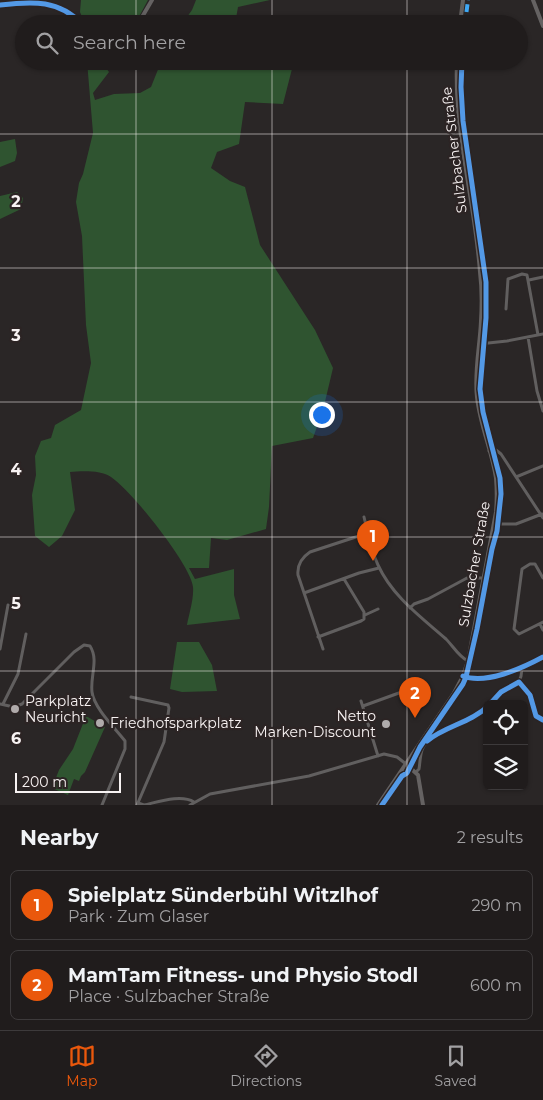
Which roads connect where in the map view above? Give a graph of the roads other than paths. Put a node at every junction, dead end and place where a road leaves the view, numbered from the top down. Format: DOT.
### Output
graph roads {
  1 [pos="152,0"];
  2 [pos="463,0"];
  3 [pos="533,0"];
  4 [pos="0,5"];
  5 [pos="75,15"];
  6 [pos="143,15"];
  7 [pos="461,15"];
  8 [pos="543,26"];
  9 [pos="457,70"];
  10 [pos="543,277"];
  11 [pos="528,280"];
  12 [pos="506,310"];
  13 [pos="543,334"];
  14 [pos="538,335"];
  15 [pos="528,337"];
  16 [pos="479,344"];
  17 [pos="543,411"];
  18 [pos="489,452"];
  19 [pos="543,466"];
  20 [pos="516,477"];
  21 [pos="542,515"];
  22 [pos="364,517"];
  23 [pos="494,524"];
  24 [pos="368,534"];
  25 [pos="379,568"];
  26 [pos="482,578"];
  27 [pos="543,578"];
  28 [pos="344,579"];
  29 [pos="304,593"];
  30 [pos="8,605"];
  31 [pos="410,608"];
  32 [pos="378,609"];
  33 [pos="365,615"];
  34 [pos="542,623"];
  35 [pos="543,630"];
  36 [pos="26,634"];
  37 [pos="318,637"];
  38 [pos="0,649"];
  39 [pos="323,649"];
  40 [pos="543,657"];
  41 [pos="468,661"];
  42 [pos="521,668"];
  43 [pos="463,676"];
  44 [pos="519,682"];
  45 [pos="421,684"];
  46 [pos="131,697"];
  47 [pos="494,700"];
  48 [pos="361,701"];
  49 [pos="1,704"];
  50 [pos="363,706"];
  51 [pos="483,709"];
  52 [pos="543,720"];
  53 [pos="378,756"];
  54 [pos="406,764"];
  55 [pos="416,772"];
  56 [pos="194,802"];
  57 [pos="137,804"];
  58 [pos="102,805"];
  59 [pos="190,805"];
  60 [pos="378,805"];
  61 [pos="423,805"];
  1 -- 6 [label="main road"];
  2 -- 7 [label="main road"];
  3 -- 8 [label="main road"];
  4 -- 5 [label="main road"];
  9 -- 16 [label="main road, Sulzbacher Straße"];
  10 -- 11 [label="street"];
  11 -- 12 [label="street"];
  11 -- 14 [label="street"];
  13 -- 14 [label="street"];
  14 -- 15 [label="street"];
  15 -- 16 [label="street"];
  15 -- 17 [label="street"];
  16 -- 18 [label="main road, Sulzbacher Straße"];
  18 -- 20 [label="street"];
  18 -- 23 [label="main road, Sulzbacher Straße"];
  19 -- 20 [label="street"];
  20 -- 21 [label="street"];
  21 -- 23 [label="street"];
  22 -- 24 [label="street"];
  23 -- 26 [label="main road, Sulzbacher Straße"];
  24 -- 25 [label="street"];
  24 -- 29 [label="street"];
  25 -- 28 [label="street"];
  25 -- 31 [label="street"];
  26 -- 31 [label="street"];
  26 -- 41 [label="main road, Sulzbacher Straße"];
  27 -- 34 [label="street"];
  28 -- 29 [label="street"];
  28 -- 33 [label="street"];
  29 -- 37 [label="street"];
  30 -- 38 [label="street"];
  31 -- 41 [label="street"];
  32 -- 33 [label="street"];
  33 -- 37 [label="street"];
  34 -- 35 [label="street"];
  36 -- 49 [label="street"];
  37 -- 39 [label="street"];
  40 -- 42 [label="main road"];
  41 -- 43 [label="main road, Sulzbacher Straße"];
  42 -- 43 [label="main road"];
  42 -- 44 [label="street"];
  43 -- 54 [label="main road, Sulzbacher Straße"];
  44 -- 47 [label="street"];
  44 -- 52 [label="street"];
  45 -- 50 [label="street"];
  46 -- 57 [label="street"];
  48 -- 50 [label="street"];
  49 -- 58 [label="street"];
  50 -- 53 [label="street"];
  51 -- 55 [label="street"];
  53 -- 54 [label="street"];
  53 -- 56 [label="street"];
  54 -- 55 [label="main road"];
  54 -- 60 [label="main road, Sulzbacher Straße"];
  55 -- 61 [label="main road"];
  56 -- 57 [label="street"];
  56 -- 59 [label="street"];
}
